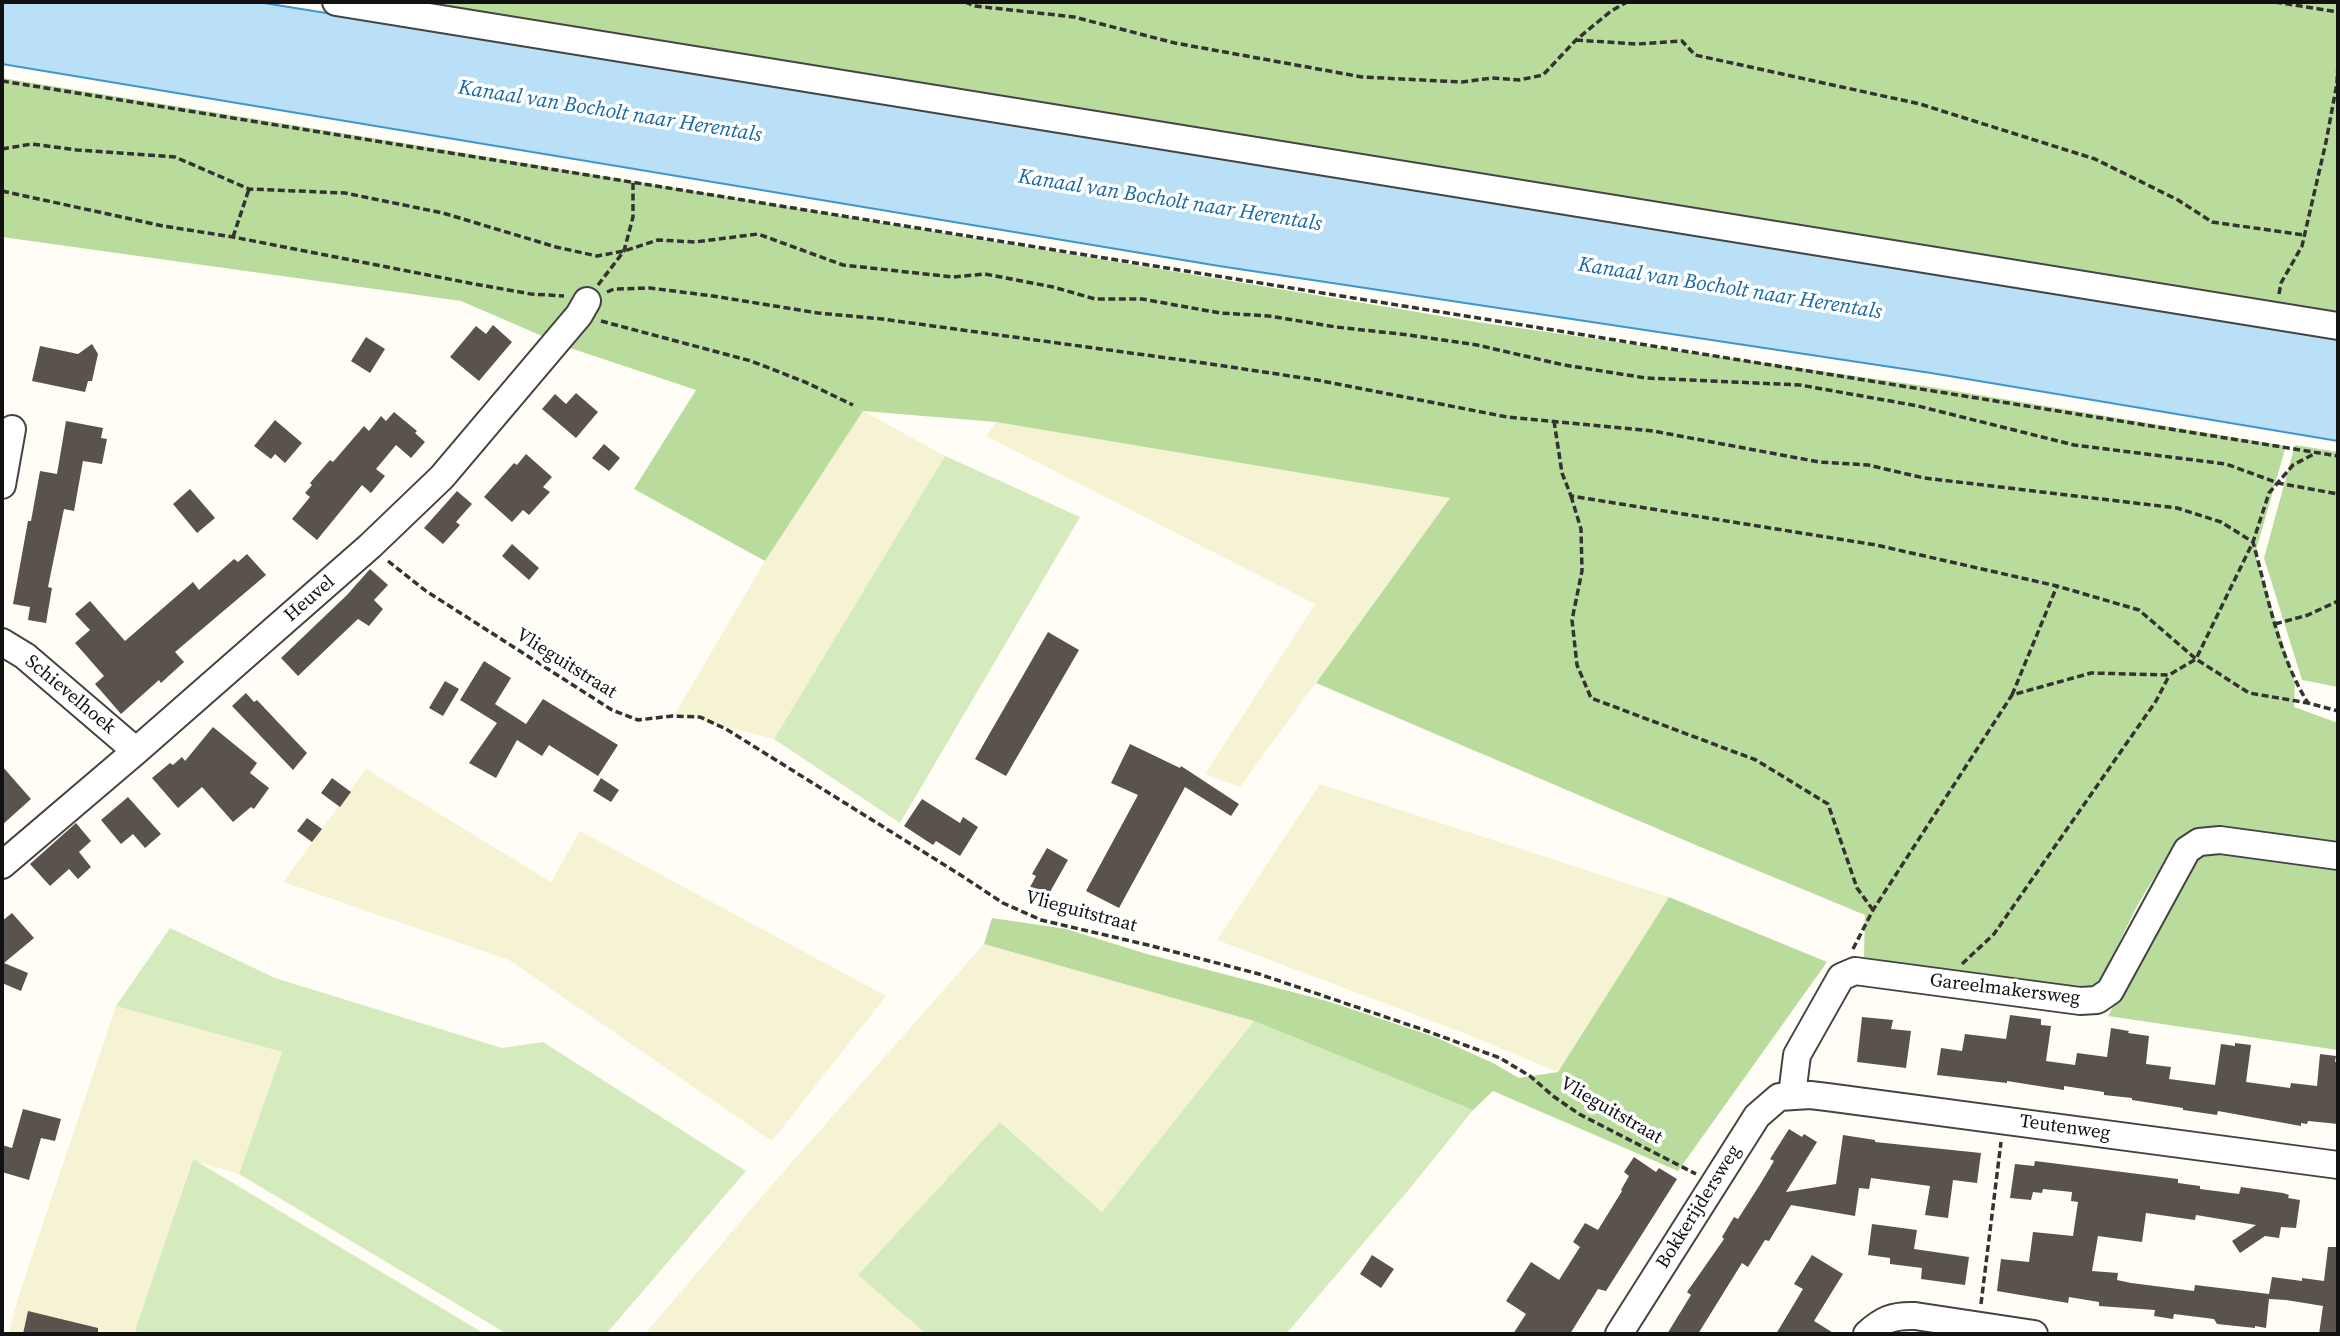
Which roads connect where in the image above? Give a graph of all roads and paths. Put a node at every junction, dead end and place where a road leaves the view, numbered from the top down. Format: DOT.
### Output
graph roads {
  1 [pos="336,2"];
  2 [pos="965,2"];
  3 [pos="1627,2"];
  4 [pos="2275,2"];
  5 [pos="2338,12"];
  6 [pos="1576,40"];
  7 [pos="2338,64"];
  8 [pos="2,81"];
  9 [pos="2338,83"];
  10 [pos="2,149"];
  11 [pos="633,182"];
  12 [pos="249,189"];
  13 [pos="2,191"];
  14 [pos="2305,235"];
  15 [pos="233,237"];
  16 [pos="624,251"];
  17 [pos="583,308"];
  18 [pos="2274,316"];
  19 [pos="2338,326"];
  20 [pos="853,405"];
  21 [pos="1554,421"];
  22 [pos="12,429"];
  23 [pos="2317,452"];
  24 [pos="2338,456"];
  25 [pos="2278,483"];
  26 [pos="2,485"];
  27 [pos="2338,494"];
  28 [pos="1571,496"];
  29 [pos="2253,542"];
  30 [pos="370,546"];
  31 [pos="2057,586"];
  32 [pos="2338,601"];
  33 [pos="2275,624"];
  34 [pos="2,642"];
  35 [pos="2196,659"];
  36 [pos="2169,675"];
  37 [pos="2012,695"];
  38 [pos="2308,702"];
  39 [pos="2338,711"];
  40 [pos="136,751"];
  41 [pos="2338,856"];
  42 [pos="2,866"];
  43 [pos="1873,909"];
  44 [pos="1841,977"];
  45 [pos="1942,982"];
  46 [pos="1792,1095"];
  47 [pos="2004,1120"];
  48 [pos="2338,1165"];
  49 [pos="1713,1183"];
  50 [pos="1978,1327"];
  51 [pos="1619,1334"];
  52 [pos="1867,1334"];
  53 [pos="2034,1334"];
  1 -- 18 [label="street"];
  2 -- 6 [label="path"];
  3 -- 6 [label="path"];
  4 -- 5 [label="path"];
  6 -- 14 [label="path"];
  7 -- 9 [label="path"];
  8 -- 11 [label="path"];
  9 -- 14 [label="path"];
  10 -- 12 [label="path"];
  11 -- 16 [label="path"];
  11 -- 23 [label="path"];
  12 -- 15 [label="path"];
  12 -- 16 [label="path"];
  13 -- 15 [label="path"];
  14 -- 18 [label="path"];
  15 -- 17 [label="path"];
  16 -- 17 [label="path"];
  16 -- 25 [label="path"];
  17 -- 20 [label="path"];
  17 -- 21 [label="path"];
  17 -- 30 [label="street, Heuvel"];
  18 -- 19 [label="street"];
  21 -- 28 [label="path"];
  21 -- 29 [label="path"];
  22 -- 26 [label="street"];
  23 -- 24 [label="path"];
  23 -- 25 [label="path"];
  25 -- 27 [label="path"];
  25 -- 29 [label="path"];
  28 -- 31 [label="path"];
  28 -- 43 [label="path"];
  29 -- 33 [label="path"];
  29 -- 35 [label="path"];
  30 -- 40 [label="street, Heuvel"];
  30 -- 49 [label="path, Vlieguitstraat"];
  31 -- 35 [label="path"];
  31 -- 37 [label="path"];
  32 -- 33 [label="path"];
  33 -- 38 [label="path"];
  34 -- 40 [label="street, Schievelhoek"];
  35 -- 36 [label="path"];
  35 -- 38 [label="path"];
  36 -- 37 [label="path"];
  36 -- 45 [label="path"];
  37 -- 43 [label="path"];
  38 -- 39 [label="path"];
  40 -- 42 [label="street, Heuvel"];
  41 -- 45 [label="street, Gareelmakersweg"];
  43 -- 44 [label="path"];
  44 -- 45 [label="street, Gareelmakersweg"];
  44 -- 46 [label="street"];
  46 -- 47 [label="street, Teutenweg"];
  46 -- 49 [label="street, Bokkerijdersweg"];
  47 -- 48 [label="street, Teutenweg"];
  47 -- 50 [label="path"];
  49 -- 51 [label="street, Bokkerijdersweg"];
  50 -- 52 [label="street"];
  50 -- 53 [label="street"];
}
